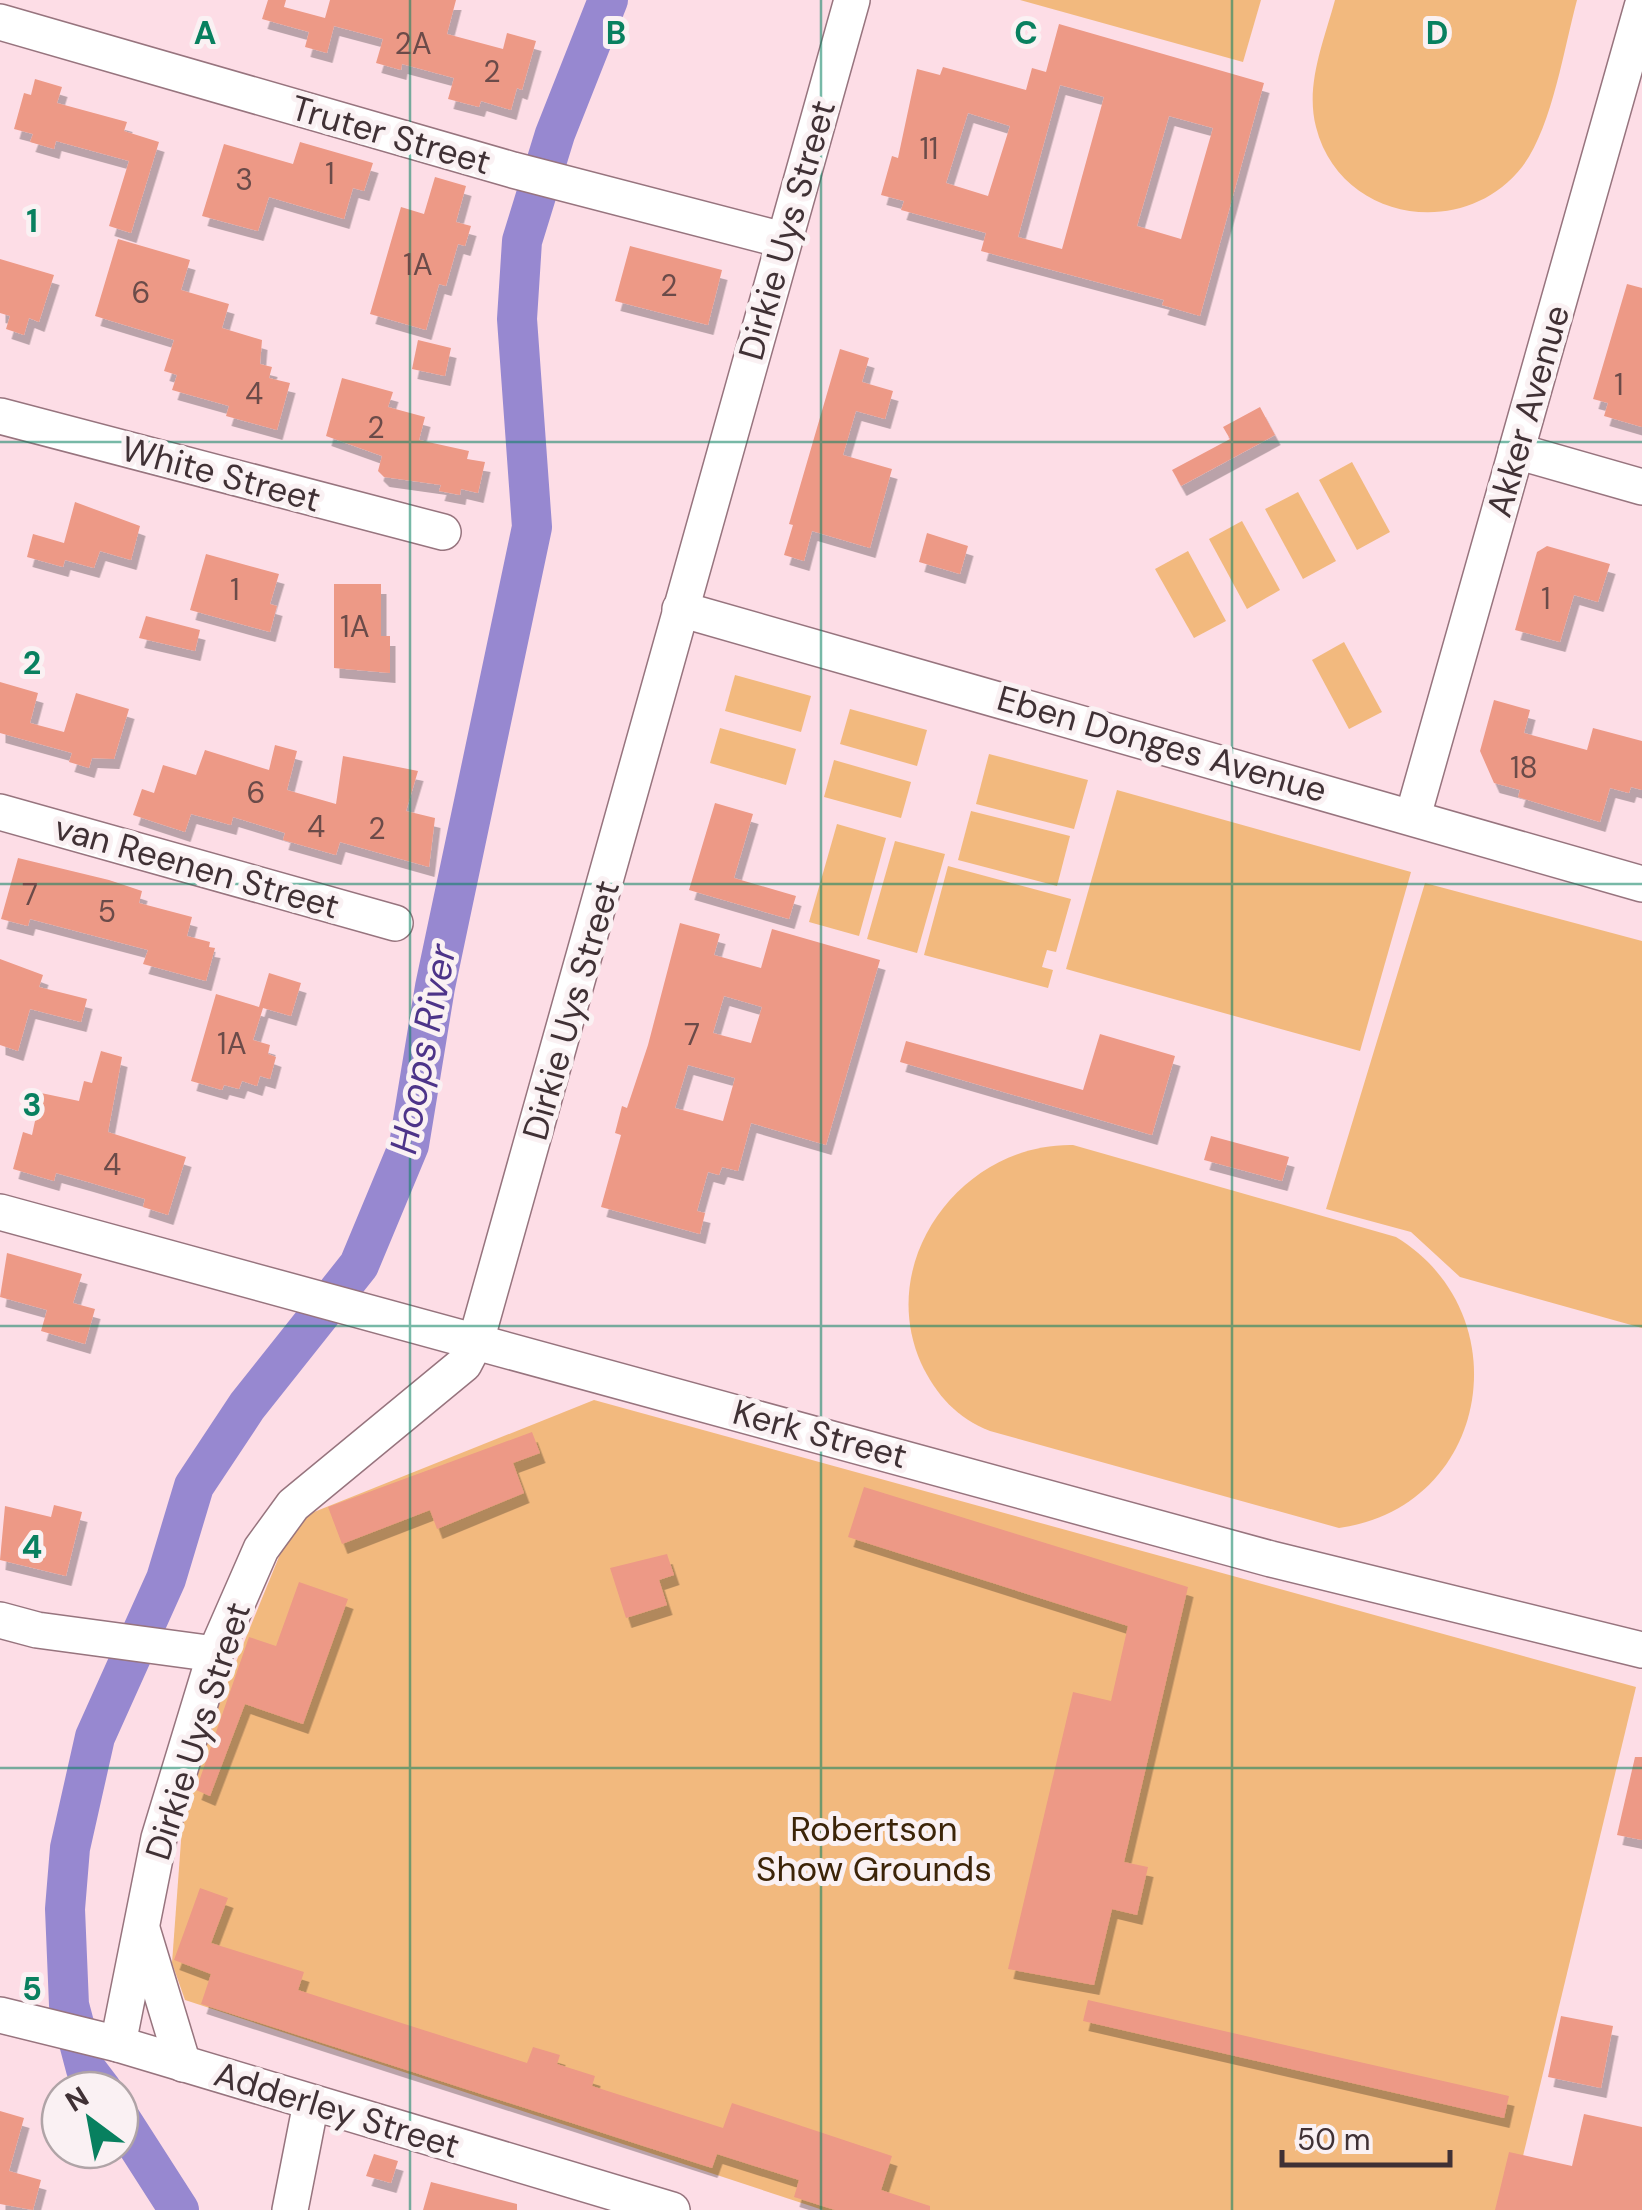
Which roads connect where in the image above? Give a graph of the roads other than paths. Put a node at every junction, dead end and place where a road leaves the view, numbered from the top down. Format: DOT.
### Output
graph roads {
  1 [pos="852,0"];
  2 [pos="1642,7"];
  3 [pos="0,22"];
  4 [pos="783,240"];
  5 [pos="0,416"];
  6 [pos="1516,451"];
  7 [pos="1642,487"];
  8 [pos="442,532"];
  9 [pos="680,609"];
  10 [pos="0,812"];
  11 [pos="1413,816"];
  12 [pos="1642,884"];
  13 [pos="395,923"];
  14 [pos="0,1212"];
  15 [pos="476,1341"];
  16 [pos="0,1620"];
  17 [pos="1642,1650"];
  18 [pos="215,1654"];
  19 [pos="142,1931"];
  20 [pos="0,2015"];
  21 [pos="118,2044"];
  22 [pos="183,2064"];
  23 [pos="311,2103"];
  24 [pos="290,2210"];
  25 [pos="672,2210"];
  1 -- 4 [label="street, Dirkie Uys Street"];
  2 -- 6 [label="street, Akker Avenue"];
  3 -- 4 [label="street, Truter Street"];
  4 -- 9 [label="street, Dirkie Uys Street"];
  5 -- 8 [label="street, White Street"];
  6 -- 7 [label="street"];
  6 -- 11 [label="street, Akker Avenue"];
  9 -- 11 [label="street, Eben Donges Avenue"];
  9 -- 15 [label="street, Dirkie Uys Street"];
  10 -- 13 [label="street, van Reenen Street"];
  11 -- 12 [label="street, Eben Donges Avenue"];
  14 -- 15 [label="street, Kerk Street"];
  15 -- 17 [label="street, Kerk Street"];
  15 -- 18 [label="street, Dirkie Uys Street"];
  16 -- 18 [label="street"];
  18 -- 19 [label="street, Dirkie Uys Street"];
  19 -- 21 [label="street, Dirkie Uys Street"];
  19 -- 22 [label="street, Dirkie Uys Street"];
  20 -- 21 [label="street, Adderley Street"];
  21 -- 22 [label="street, Adderley Street"];
  22 -- 23 [label="street, Adderley Street"];
  23 -- 24 [label="street"];
  23 -- 25 [label="street, Adderley Street"];
}
